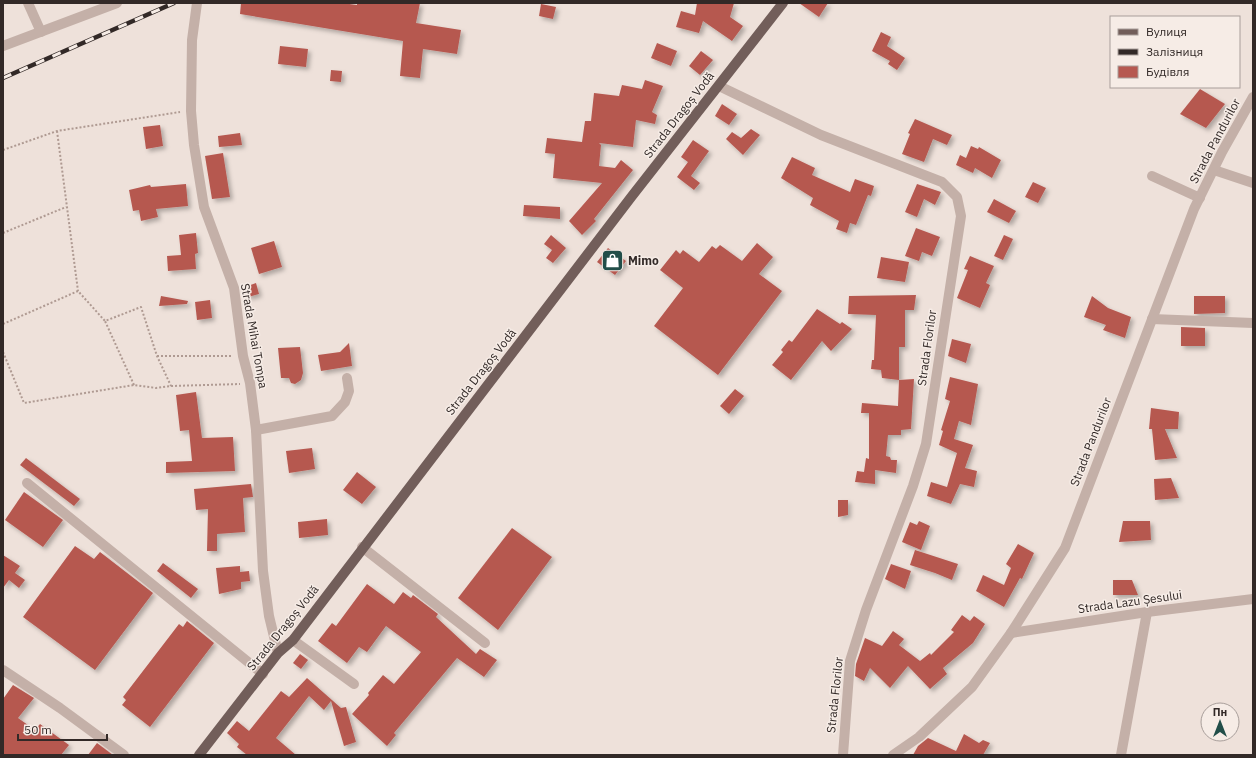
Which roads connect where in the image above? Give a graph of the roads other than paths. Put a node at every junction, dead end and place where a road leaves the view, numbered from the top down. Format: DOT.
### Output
graph roads {
  1 [pos="28,3"];
  2 [pos="117,3"];
  3 [pos="197,3"];
  4 [pos="783,3"];
  5 [pos="41,32"];
  6 [pos="3,46"];
  7 [pos="719,86"];
  8 [pos="1253,97"];
  9 [pos="1214,170"];
  10 [pos="1152,176"];
  11 [pos="1253,182"];
  12 [pos="1200,198"];
  13 [pos="1152,319"];
  14 [pos="1253,323"];
  15 [pos="347,378"];
  16 [pos="256,430"];
  17 [pos="27,483"];
  18 [pos="362,548"];
  19 [pos="1253,599"];
  20 [pos="1147,612"];
  21 [pos="1011,633"];
  22 [pos="293,640"];
  23 [pos="485,643"];
  24 [pos="278,653"];
  25 [pos="3,670"];
  26 [pos="263,674"];
  27 [pos="354,684"];
  28 [pos="124,755"];
  29 [pos="199,755"];
  30 [pos="843,755"];
  31 [pos="893,755"];
  32 [pos="1121,755"];
  1 -- 5 [label="street"];
  2 -- 5 [label="street"];
  3 -- 16 [label="street, Strada Mihai Tompa"];
  4 -- 7 [label="main road, Strada Dragoș Vodă"];
  5 -- 6 [label="street"];
  7 -- 18 [label="main road, Strada Dragoș Vodă"];
  7 -- 30 [label="street, Strada Florilor"];
  8 -- 9 [label="street, Strada Pandurilor"];
  9 -- 11 [label="street"];
  9 -- 12 [label="street, Strada Pandurilor"];
  10 -- 12 [label="street"];
  12 -- 13 [label="street, Strada Pandurilor"];
  13 -- 14 [label="street"];
  13 -- 21 [label="street, Strada Pandurilor"];
  15 -- 16 [label="street"];
  16 -- 24 [label="street, Strada Mihai Tompa"];
  17 -- 26 [label="street"];
  18 -- 22 [label="main road, Strada Dragoș Vodă"];
  18 -- 23 [label="street"];
  19 -- 20 [label="street, Strada Lazu Șesului"];
  20 -- 21 [label="street, Strada Lazu Șesului"];
  20 -- 32 [label="street"];
  21 -- 31 [label="street, Strada Pandurilor"];
  22 -- 24 [label="main road, Strada Dragoș Vodă"];
  22 -- 27 [label="street"];
  24 -- 26 [label="main road, Strada Dragoș Vodă"];
  25 -- 28 [label="street"];
  26 -- 29 [label="main road, Strada Dragoș Vodă"];
}
